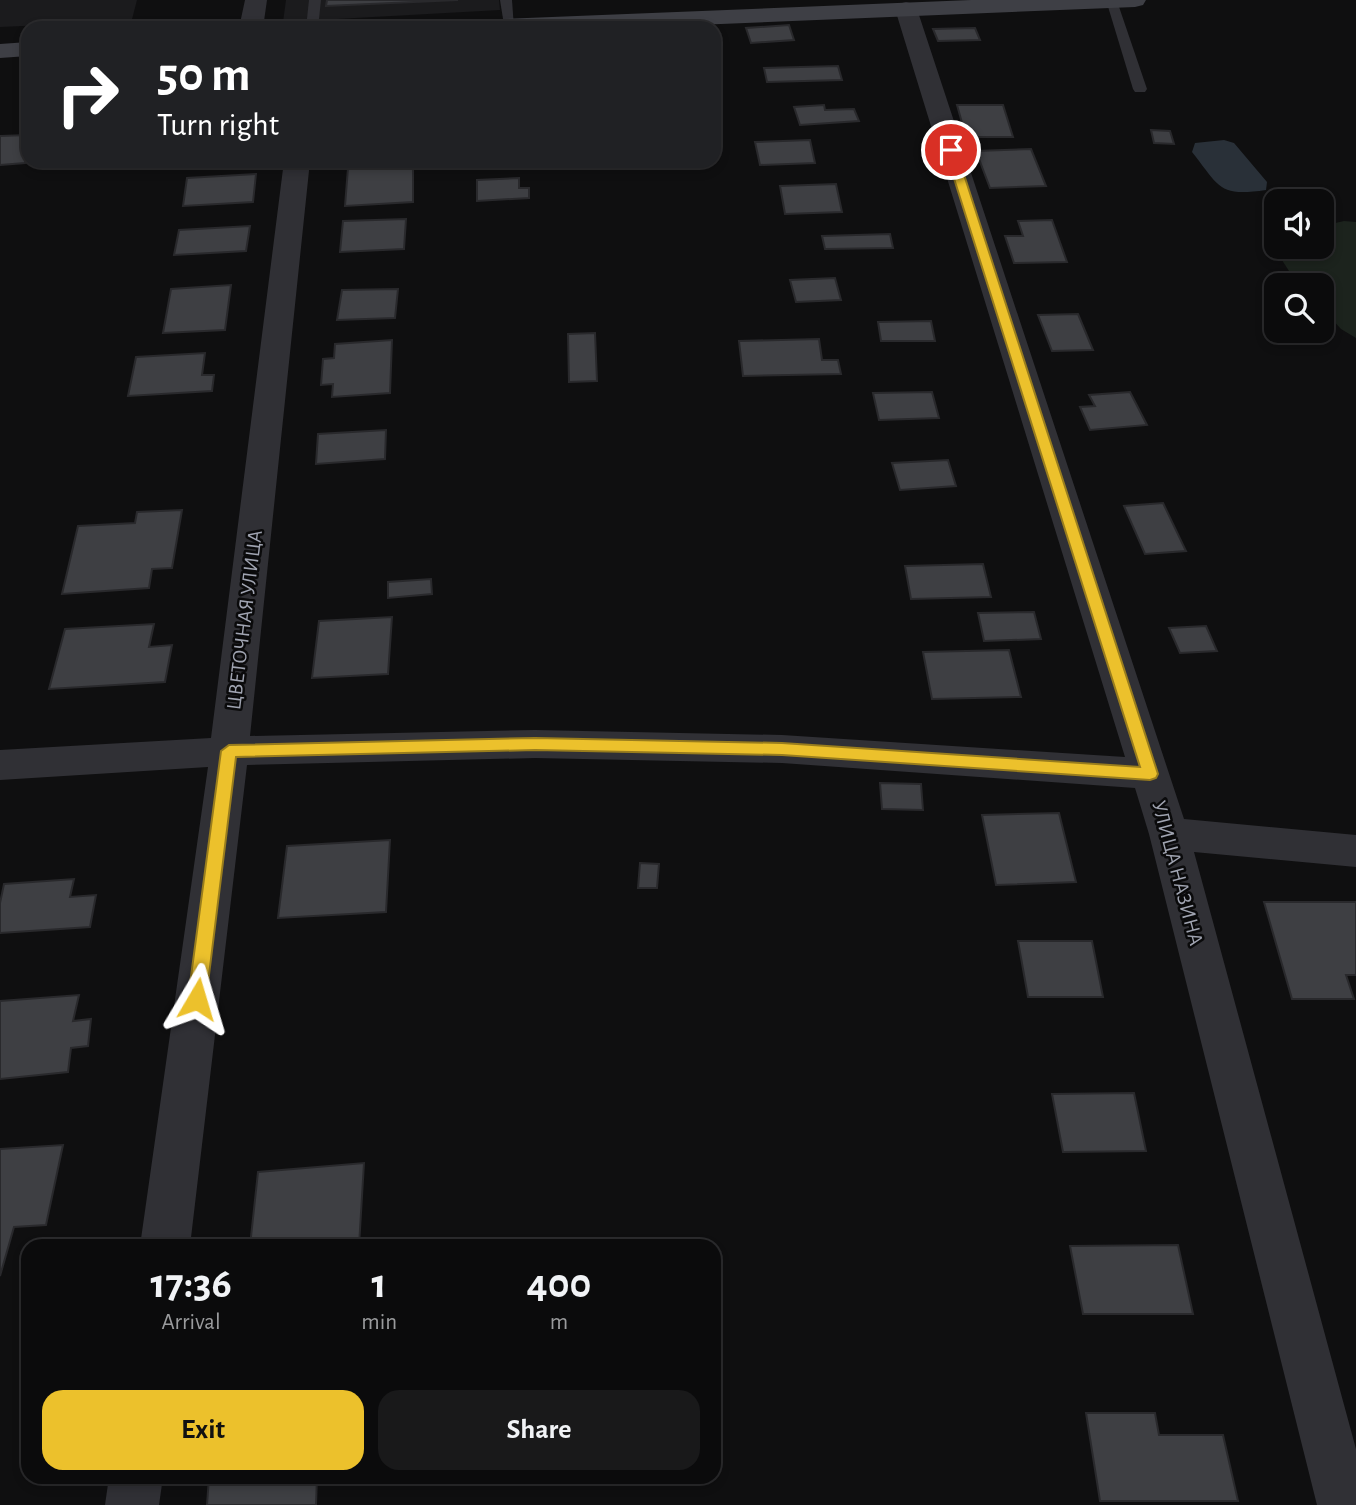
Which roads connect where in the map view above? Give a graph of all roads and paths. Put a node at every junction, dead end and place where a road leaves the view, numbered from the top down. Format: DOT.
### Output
graph roads {
  1 [pos="257,0"];
  2 [pos="315,0"];
  3 [pos="506,0"];
  4 [pos="1135,0"];
  5 [pos="1111,1"];
  6 [pos="885,7"];
  7 [pos="252,21"];
  8 [pos="313,21"];
  9 [pos="509,21"];
  10 [pos="593,21"];
  11 [pos="21,50"];
  12 [pos="0,51"];
  13 [pos="1140,89"];
  14 [pos="295,168"];
  15 [pos="229,751"];
  16 [pos="0,765"];
  17 [pos="1150,774"];
  18 [pos="1169,834"];
  19 [pos="1356,851"];
  20 [pos="166,1239"];
  21 [pos="135,1484"];
  22 [pos="132,1505"];
  23 [pos="1344,1505"];
  1 -- 7 [label="street"];
  2 -- 8 [label="lane"];
  3 -- 9 [label="lane"];
  4 -- 5 [label="main road"];
  5 -- 6 [label="main road"];
  5 -- 13 [label="lane"];
  6 -- 10 [label="main road"];
  6 -- 17 [label="street, УЛИЦА НАЗИНА"];
  11 -- 12 [label="main road"];
  14 -- 15 [label="street, ЦВЕТОЧНАЯ УЛИЦА"];
  15 -- 16 [label="street"];
  15 -- 17 [label="street"];
  15 -- 20 [label="street, ЦВЕТОЧНАЯ УЛИЦА"];
  17 -- 18 [label="street, УЛИЦА НАЗИНА"];
  18 -- 19 [label="street"];
  18 -- 23 [label="street, УЛИЦА НАЗИНА"];
  21 -- 22 [label="street"];
}
